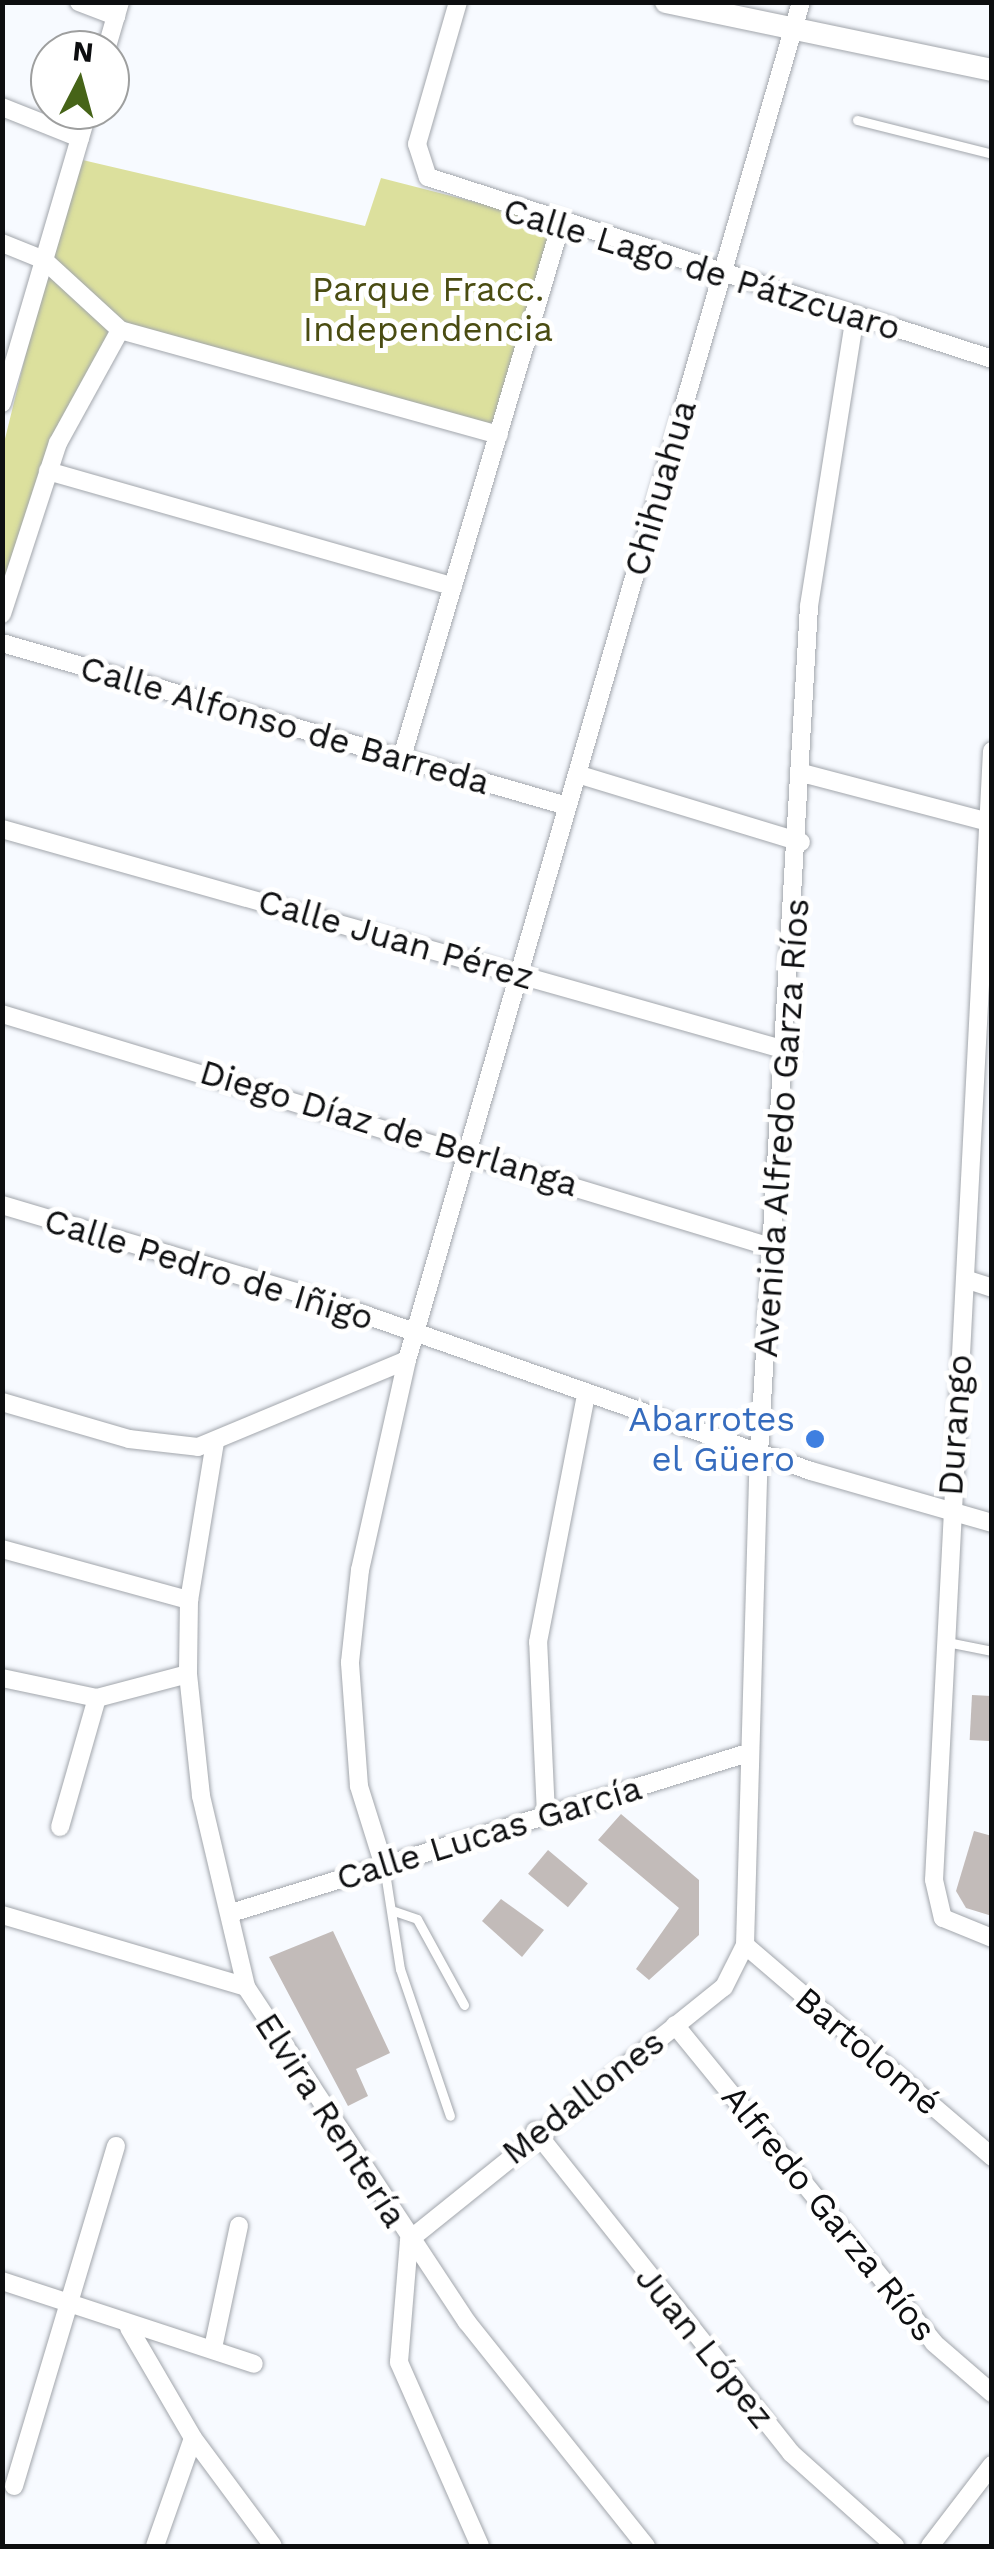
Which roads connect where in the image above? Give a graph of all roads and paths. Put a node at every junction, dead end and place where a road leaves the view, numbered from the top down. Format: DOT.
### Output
graph roads {
  1 [pos="79,2"];
  2 [pos="458,2"];
  3 [pos="666,2"];
  4 [pos="801,2"];
  5 [pos="118,10"];
  6 [pos="794,30"];
  7 [pos="992,70"];
  8 [pos="2,107"];
  9 [pos="857,120"];
  10 [pos="82,130"];
  11 [pos="80,138"];
  12 [pos="992,154"];
  13 [pos="561,224"];
  14 [pos="2,243"];
  15 [pos="44,260"];
  16 [pos="722,273"];
  17 [pos="854,315"];
  18 [pos="120,330"];
  19 [pos="992,359"];
  20 [pos="6,379"];
  21 [pos="2,403"];
  22 [pos="498,435"];
  23 [pos="48,471"];
  24 [pos="453,586"];
  25 [pos="2,614"];
  26 [pos="2,643"];
  27 [pos="992,751"];
  28 [pos="401,760"];
  29 [pos="802,773"];
  30 [pos="577,774"];
  31 [pos="567,806"];
  32 [pos="990,822"];
  33 [pos="2,828"];
  34 [pos="801,842"];
  35 [pos="518,973"];
  36 [pos="2,1014"];
  37 [pos="984,1049"];
  38 [pos="789,1051"];
  39 [pos="468,1148"];
  40 [pos="2,1205"];
  41 [pos="774,1248"];
  42 [pos="965,1278"];
  43 [pos="992,1288"];
  44 [pos="414,1336"];
  45 [pos="407,1360"];
  46 [pos="586,1395"];
  47 [pos="2,1402"];
  48 [pos="215,1442"];
  49 [pos="759,1453"];
  50 [pos="950,1510"];
  51 [pos="992,1523"];
  52 [pos="2,1549"];
  53 [pos="188,1600"];
  54 [pos="944,1642"];
  55 [pos="992,1651"];
  56 [pos="188,1674"];
  57 [pos="2,1678"];
  58 [pos="97,1698"];
  59 [pos="748,1753"];
  60 [pos="546,1816"];
  61 [pos="60,1828"];
  62 [pos="384,1866"];
  63 [pos="394,1911"];
  64 [pos="231,1914"];
  65 [pos="2,1916"];
  66 [pos="992,1938"];
  67 [pos="744,1946"];
  68 [pos="246,1987"];
  69 [pos="464,2005"];
  70 [pos="675,2025"];
  71 [pos="450,2116"];
  72 [pos="535,2131"];
  73 [pos="116,2146"];
  74 [pos="992,2157"];
  75 [pos="239,2226"];
  76 [pos="408,2240"];
  77 [pos="2,2280"];
  78 [pos="63,2301"];
  79 [pos="130,2328"];
  80 [pos="213,2348"];
  81 [pos="254,2364"];
  82 [pos="992,2393"];
  83 [pos="192,2438"];
  84 [pos="992,2464"];
  85 [pos="14,2486"];
  86 [pos="155,2546"];
  87 [pos="274,2546"];
  88 [pos="480,2546"];
  89 [pos="646,2546"];
  90 [pos="895,2546"];
  91 [pos="930,2546"];
  1 -- 5 [label="street"];
  2 -- 13 [label="street, Calle Lago de Pátzcuaro"];
  3 -- 6 [label="street"];
  4 -- 6 [label="street, Chihuahua"];
  6 -- 7 [label="street"];
  6 -- 16 [label="street, Chihuahua"];
  8 -- 11 [label="street"];
  9 -- 12 [label="lane"];
  10 -- 11 [label="street"];
  11 -- 15 [label="street"];
  13 -- 16 [label="street, Calle Lago de Pátzcuaro"];
  13 -- 22 [label="street"];
  14 -- 15 [label="street"];
  15 -- 18 [label="street"];
  15 -- 20 [label="street"];
  16 -- 17 [label="street, Calle Lago de Pátzcuaro"];
  16 -- 30 [label="street, Chihuahua"];
  17 -- 19 [label="street, Calle Lago de Pátzcuaro"];
  17 -- 29 [label="street, Avenida Alfredo Garza Ríos"];
  18 -- 22 [label="street"];
  18 -- 23 [label="street"];
  20 -- 21 [label="street"];
  22 -- 24 [label="street"];
  23 -- 24 [label="street"];
  23 -- 25 [label="street"];
  24 -- 28 [label="street"];
  26 -- 28 [label="street, Calle Alfonso de Barreda"];
  27 -- 32 [label="street, Durango"];
  28 -- 31 [label="street, Calle Alfonso de Barreda"];
  29 -- 32 [label="street"];
  29 -- 34 [label="street, Avenida Alfredo Garza Ríos"];
  30 -- 31 [label="street, Chihuahua"];
  30 -- 34 [label="street"];
  31 -- 35 [label="street, Chihuahua"];
  32 -- 37 [label="street, Durango"];
  33 -- 35 [label="street, Calle Juan Pérez"];
  34 -- 38 [label="street, Avenida Alfredo Garza Ríos"];
  35 -- 38 [label="street, Calle Juan Pérez"];
  35 -- 39 [label="street, Chihuahua"];
  36 -- 39 [label="street, Diego Díaz de Berlanga"];
  37 -- 42 [label="street, Durango"];
  38 -- 41 [label="street, Avenida Alfredo Garza Ríos"];
  39 -- 41 [label="street, Diego Díaz de Berlanga"];
  39 -- 44 [label="street, Chihuahua"];
  40 -- 44 [label="street, Calle Pedro de Iñigo"];
  41 -- 49 [label="street, Avenida Alfredo Garza Ríos"];
  42 -- 43 [label="street"];
  42 -- 50 [label="street, Durango"];
  44 -- 45 [label="street, Chihuahua"];
  44 -- 46 [label="street, Calle Pedro de Iñigo"];
  45 -- 48 [label="street"];
  45 -- 62 [label="street, Chihuahua"];
  46 -- 49 [label="street, Calle Pedro de Iñigo"];
  46 -- 60 [label="street"];
  47 -- 48 [label="street"];
  48 -- 53 [label="street, Elvira Rentería"];
  49 -- 50 [label="street, Calle Pedro de Iñigo"];
  49 -- 59 [label="street, Avenida Alfredo Garza Ríos"];
  50 -- 51 [label="street, Calle Pedro de Iñigo"];
  50 -- 54 [label="street, Durango"];
  52 -- 53 [label="street"];
  53 -- 56 [label="street, Elvira Rentería"];
  54 -- 55 [label="lane"];
  54 -- 66 [label="street, Durango"];
  56 -- 58 [label="street"];
  56 -- 64 [label="street, Elvira Rentería"];
  57 -- 58 [label="street"];
  58 -- 61 [label="street"];
  59 -- 60 [label="street, Calle Lucas García"];
  59 -- 67 [label="street, Avenida Alfredo Garza Ríos"];
  60 -- 62 [label="street, Calle Lucas García"];
  62 -- 63 [label="lane"];
  62 -- 64 [label="street, Calle Lucas García"];
  63 -- 69 [label="lane"];
  63 -- 71 [label="lane"];
  64 -- 68 [label="street, Elvira Rentería"];
  65 -- 68 [label="street"];
  67 -- 70 [label="street, Medallones"];
  67 -- 74 [label="street, Bartolomé"];
  68 -- 76 [label="street, Elvira Rentería"];
  70 -- 72 [label="street, Medallones"];
  70 -- 82 [label="street, Alfredo Garza Ríos"];
  72 -- 76 [label="street, Medallones"];
  72 -- 90 [label="street, Juan López"];
  73 -- 78 [label="street"];
  75 -- 80 [label="street"];
  76 -- 88 [label="street"];
  76 -- 89 [label="street, Elvira Rentería"];
  77 -- 78 [label="street"];
  78 -- 79 [label="street"];
  78 -- 85 [label="street"];
  79 -- 80 [label="street"];
  79 -- 83 [label="street"];
  80 -- 81 [label="street"];
  83 -- 86 [label="street"];
  83 -- 87 [label="street"];
  84 -- 91 [label="street"];
}
